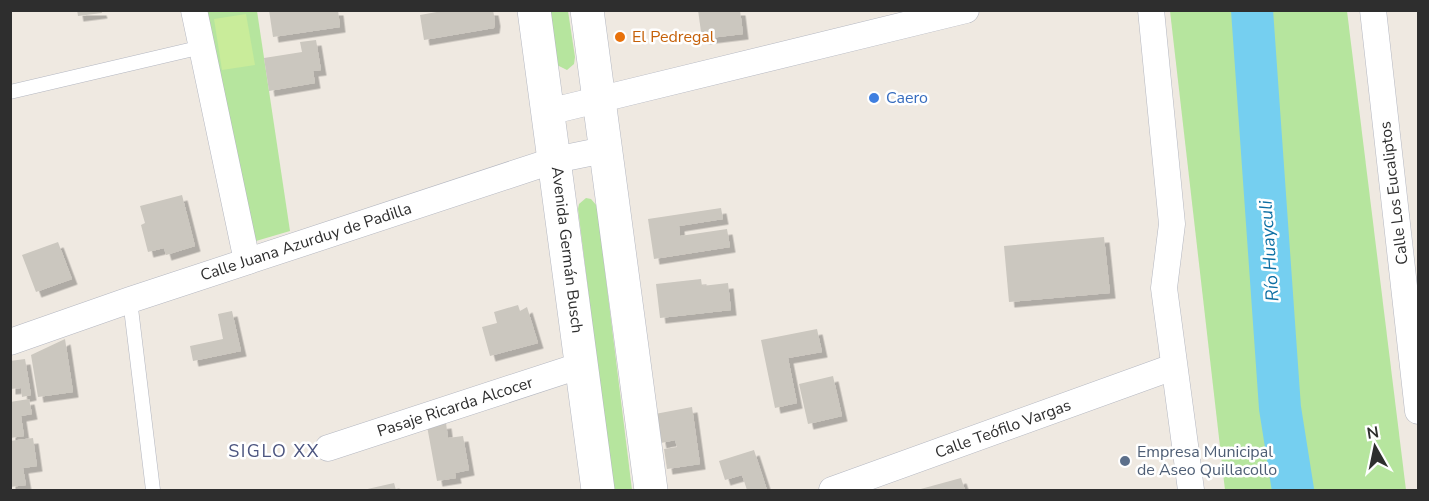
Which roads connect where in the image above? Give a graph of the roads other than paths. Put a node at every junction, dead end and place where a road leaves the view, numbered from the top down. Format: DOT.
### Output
graph roads {
  1 [pos="194,10"];
  2 [pos="534,10"];
  3 [pos="587,10"];
  4 [pos="1151,10"];
  5 [pos="1373,10"];
  6 [pos="963,11"];
  7 [pos="202,47"];
  8 [pos="10,92"];
  9 [pos="598,99"];
  10 [pos="548,112"];
  11 [pos="604,150"];
  12 [pos="555,160"];
  13 [pos="247,261"];
  14 [pos="130,300"];
  15 [pos="10,342"];
  16 [pos="582,366"];
  17 [pos="1173,367"];
  18 [pos="1419,411"];
  19 [pos="328,448"];
  20 [pos="153,490"];
  21 [pos="598,490"];
  22 [pos="651,490"];
  23 [pos="832,490"];
  24 [pos="1191,490"];
  1 -- 7 [label="street"];
  2 -- 10 [label="main road, Avenida Germán Busch"];
  3 -- 9 [label="main road"];
  4 -- 17 [label="street"];
  5 -- 18 [label="street, Calle Los Eucaliptos"];
  6 -- 9 [label="street"];
  7 -- 8 [label="lane"];
  7 -- 13 [label="street"];
  9 -- 10 [label="street"];
  9 -- 11 [label="main road"];
  10 -- 12 [label="main road, Avenida Germán Busch"];
  11 -- 12 [label="street, Calle Juana Azurduy de Padilla"];
  11 -- 22 [label="main road"];
  12 -- 13 [label="street, Calle Juana Azurduy de Padilla"];
  12 -- 16 [label="main road, Avenida Germán Busch"];
  13 -- 14 [label="street, Calle Juana Azurduy de Padilla"];
  14 -- 15 [label="street, Calle Juana Azurduy de Padilla"];
  14 -- 20 [label="lane"];
  16 -- 19 [label="street, Pasaje Ricarda Alcocer"];
  16 -- 21 [label="main road, Avenida Germán Busch"];
  17 -- 23 [label="street, Calle Teófilo Vargas"];
  17 -- 24 [label="street"];
}
